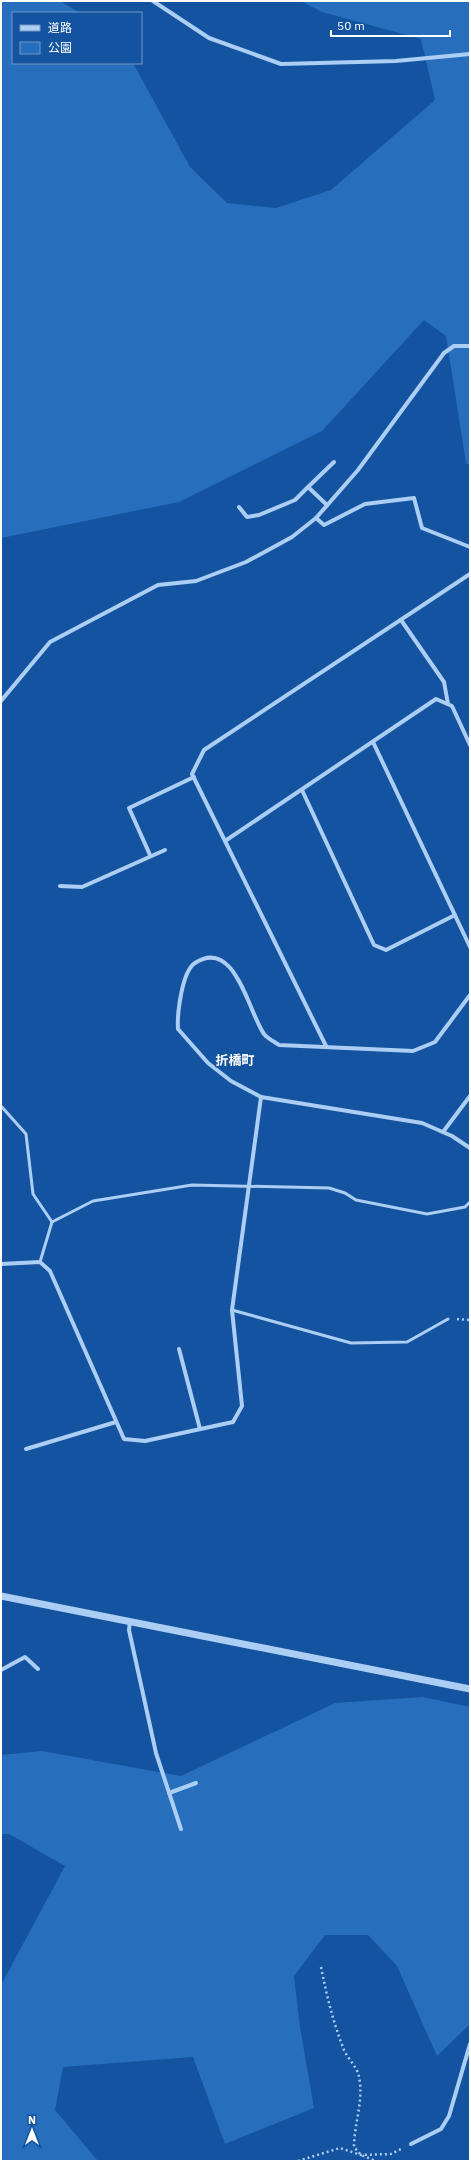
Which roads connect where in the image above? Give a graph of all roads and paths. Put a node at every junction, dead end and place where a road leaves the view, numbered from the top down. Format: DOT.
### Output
graph roads {
  1 [pos="154,1"];
  2 [pos="470,54"];
  3 [pos="470,346"];
  4 [pos="334,462"];
  5 [pos="308,487"];
  6 [pos="327,505"];
  7 [pos="239,507"];
  8 [pos="316,518"];
  9 [pos="470,547"];
  10 [pos="470,574"];
  11 [pos="401,620"];
  12 [pos="1,701"];
  13 [pos="448,704"];
  14 [pos="373,742"];
  15 [pos="470,745"];
  16 [pos="194,777"];
  17 [pos="302,790"];
  18 [pos="225,841"];
  19 [pos="165,850"];
  20 [pos="150,855"];
  21 [pos="60,886"];
  22 [pos="455,915"];
  23 [pos="470,947"];
  24 [pos="470,995"];
  25 [pos="326,1046"];
  26 [pos="470,1096"];
  27 [pos="261,1098"];
  28 [pos="1,1106"];
  29 [pos="443,1132"];
  30 [pos="470,1148"];
  31 [pos="249,1185"];
  32 [pos="470,1202"];
  33 [pos="52,1222"];
  34 [pos="40,1262"];
  35 [pos="1,1264"];
  36 [pos="232,1310"];
  37 [pos="448,1319"];
  38 [pos="470,1320"];
  39 [pos="179,1349"];
  40 [pos="116,1422"];
  41 [pos="200,1429"];
  42 [pos="26,1449"];
  43 [pos="1,1596"];
  44 [pos="130,1621"];
  45 [pos="38,1669"];
  46 [pos="1,1670"];
  47 [pos="470,1689"];
  48 [pos="196,1783"];
  49 [pos="169,1793"];
  50 [pos="181,1829"];
  51 [pos="321,1967"];
  52 [pos="470,2044"];
  53 [pos="411,2144"];
  54 [pos="361,2155"];
  55 [pos="298,2161"];
  56 [pos="376,2161"];
  1 -- 2 [label="street"];
  3 -- 6 [label="street"];
  4 -- 5 [label="street"];
  5 -- 6 [label="street"];
  5 -- 7 [label="street"];
  6 -- 8 [label="street"];
  8 -- 9 [label="street"];
  8 -- 12 [label="street"];
  10 -- 11 [label="street"];
  11 -- 13 [label="street"];
  11 -- 16 [label="street"];
  13 -- 14 [label="street"];
  13 -- 15 [label="street"];
  14 -- 17 [label="street"];
  14 -- 22 [label="street"];
  16 -- 18 [label="street"];
  16 -- 20 [label="street"];
  17 -- 18 [label="street"];
  17 -- 22 [label="street"];
  18 -- 25 [label="street"];
  19 -- 20 [label="street"];
  20 -- 21 [label="street"];
  22 -- 23 [label="street"];
  24 -- 25 [label="street"];
  25 -- 27 [label="street"];
  26 -- 29 [label="street"];
  27 -- 29 [label="street"];
  27 -- 31 [label="street"];
  28 -- 33 [label="lane"];
  29 -- 30 [label="street"];
  31 -- 32 [label="lane"];
  31 -- 33 [label="lane"];
  31 -- 36 [label="street"];
  33 -- 34 [label="lane"];
  34 -- 35 [label="street"];
  34 -- 40 [label="street"];
  36 -- 37 [label="lane"];
  36 -- 41 [label="street"];
  37 -- 38 [label="path"];
  39 -- 41 [label="street"];
  40 -- 41 [label="street"];
  40 -- 42 [label="street"];
  43 -- 44 [label="street"];
  44 -- 47 [label="street"];
  44 -- 49 [label="street"];
  45 -- 46 [label="street"];
  48 -- 49 [label="street"];
  49 -- 50 [label="street"];
  51 -- 54 [label="path"];
  52 -- 53 [label="street"];
  53 -- 54 [label="path"];
  54 -- 55 [label="path"];
  54 -- 56 [label="path"];
}
